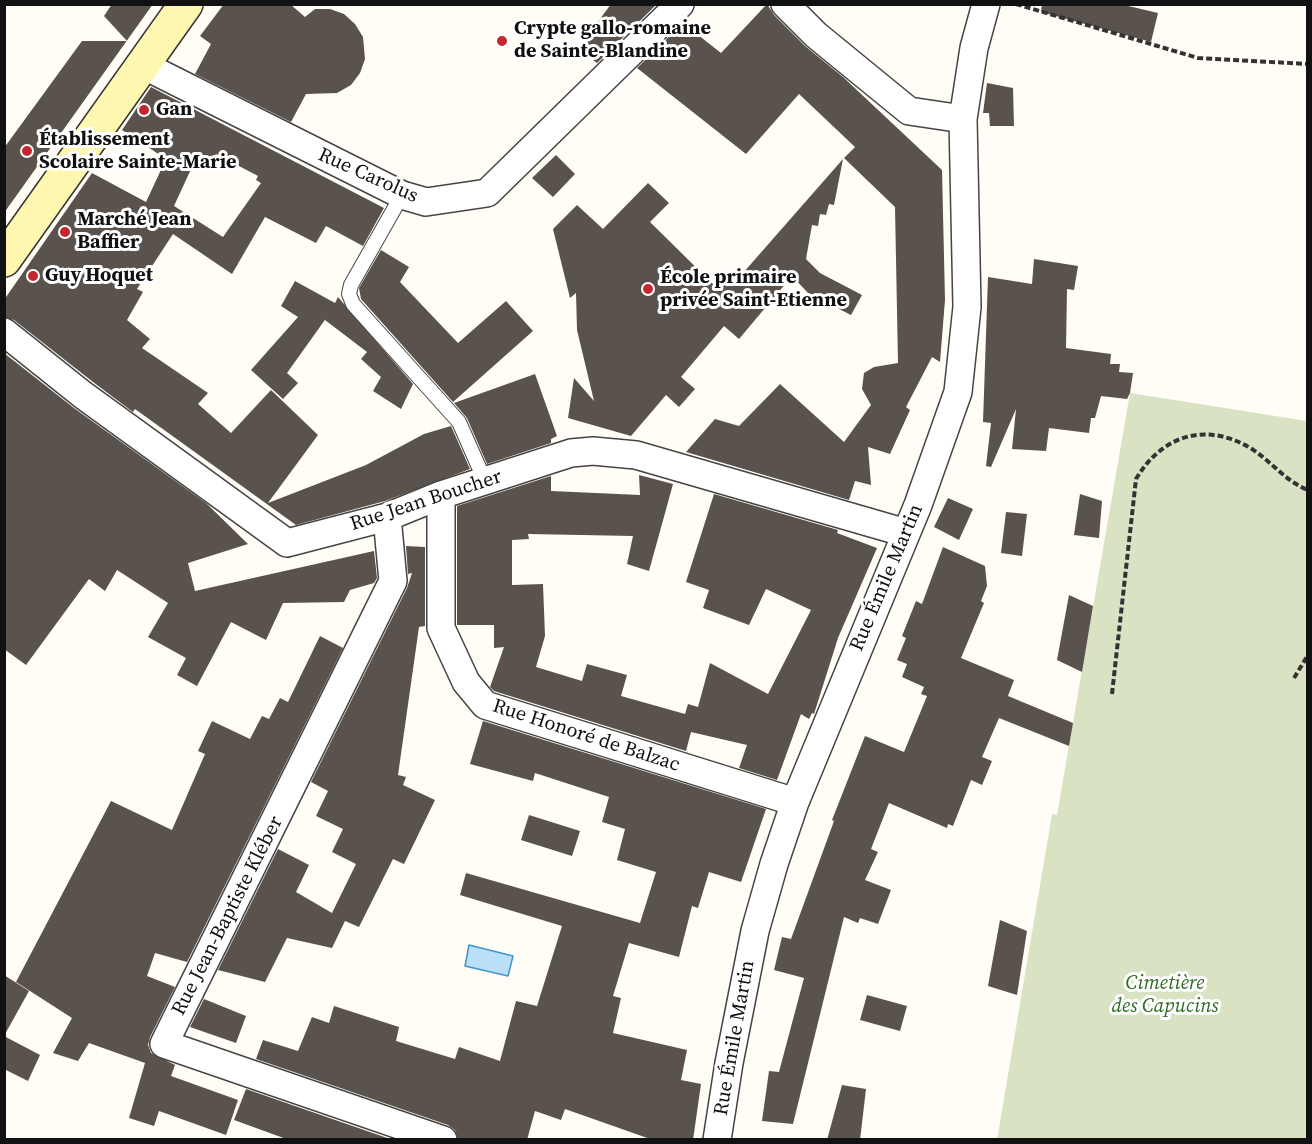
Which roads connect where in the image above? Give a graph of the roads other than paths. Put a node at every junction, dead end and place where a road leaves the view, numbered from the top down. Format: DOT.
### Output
graph roads {
  1 [pos="186,4"];
  2 [pos="680,4"];
  3 [pos="785,4"];
  4 [pos="986,4"];
  5 [pos="143,65"];
  6 [pos="963,119"];
  7 [pos="402,195"];
  8 [pos="4,260"];
  9 [pos="4,332"];
  10 [pos="485,482"];
  11 [pos="441,495"];
  12 [pos="387,517"];
  13 [pos="906,532"];
  14 [pos="795,802"];
  15 [pos="443,1140"];
  16 [pos="717,1140"];
  1 -- 5 [label="main road"];
  2 -- 7 [label="street, Rue Carolus"];
  3 -- 6 [label="street"];
  4 -- 6 [label="street, Rue Émile Martin"];
  5 -- 7 [label="street, Rue Carolus"];
  5 -- 8 [label="main road"];
  6 -- 13 [label="street, Rue Émile Martin"];
  7 -- 10 [label="lane"];
  9 -- 12 [label="street, Rue Jean Boucher"];
  10 -- 11 [label="street, Rue Jean Boucher"];
  10 -- 13 [label="street, Rue Jean Boucher"];
  11 -- 12 [label="street, Rue Jean Boucher"];
  11 -- 14 [label="street, Rue Honoré de Balzac"];
  12 -- 15 [label="street, Rue Jean-Baptiste Kléber"];
  13 -- 14 [label="street, Rue Émile Martin"];
  14 -- 16 [label="street, Rue Émile Martin"];
}
